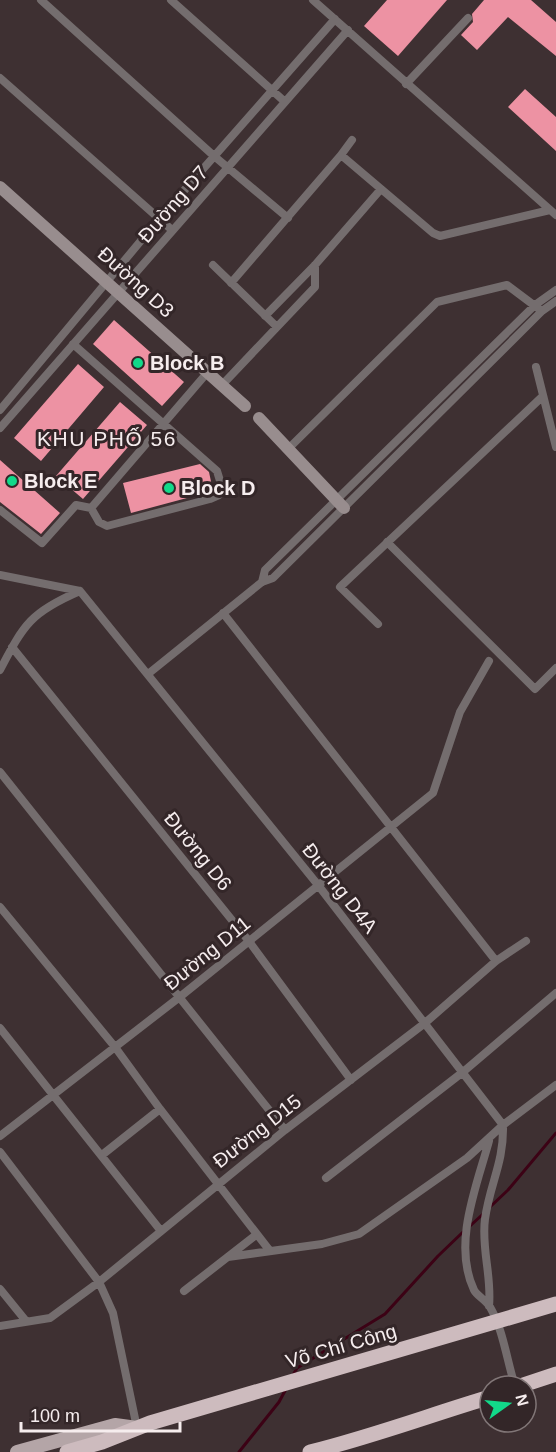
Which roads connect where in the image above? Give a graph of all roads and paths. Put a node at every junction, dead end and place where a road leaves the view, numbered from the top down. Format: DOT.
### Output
graph roads {
  1 [pos="41,0"];
  2 [pos="171,0"];
  3 [pos="313,0"];
  4 [pos="468,18"];
  5 [pos="335,19"];
  6 [pos="348,30"];
  7 [pos="0,78"];
  8 [pos="406,84"];
  9 [pos="272,91"];
  10 [pos="284,101"];
  11 [pos="352,140"];
  12 [pos="341,155"];
  13 [pos="214,156"];
  14 [pos="227,166"];
  15 [pos="0,187"];
  16 [pos="381,189"];
  17 [pos="553,212"];
  18 [pos="288,218"];
  19 [pos="159,219"];
  20 [pos="172,230"];
  21 [pos="213,265"];
  22 [pos="315,265"];
  23 [pos="107,282"];
  24 [pos="231,283"];
  25 [pos="556,290"];
  26 [pos="119,291"];
  27 [pos="556,302"];
  28 [pos="539,308"];
  29 [pos="266,316"];
  30 [pos="277,327"];
  31 [pos="73,344"];
  32 [pos="536,367"];
  33 [pos="207,372"];
  34 [pos="222,385"];
  35 [pos="543,396"];
  36 [pos="245,406"];
  37 [pos="0,410"];
  38 [pos="258,418"];
  39 [pos="165,423"];
  40 [pos="0,428"];
  41 [pos="556,447"];
  42 [pos="288,449"];
  43 [pos="341,505"];
  44 [pos="91,508"];
  45 [pos="0,510"];
  46 [pos="387,543"];
  47 [pos="0,575"];
  48 [pos="80,591"];
  49 [pos="223,613"];
  50 [pos="378,624"];
  51 [pos="12,647"];
  52 [pos="489,661"];
  53 [pos="556,668"];
  54 [pos="0,670"];
  55 [pos="148,674"];
  56 [pos="0,772"];
  57 [pos="392,826"];
  58 [pos="318,885"];
  59 [pos="0,907"];
  60 [pos="248,940"];
  61 [pos="526,941"];
  62 [pos="496,961"];
  63 [pos="556,993"];
  64 [pos="181,996"];
  65 [pos="425,1023"];
  66 [pos="0,1028"];
  67 [pos="115,1047"];
  68 [pos="463,1072"];
  69 [pos="351,1080"];
  70 [pos="556,1085"];
  71 [pos="55,1094"];
  72 [pos="160,1109"];
  73 [pos="503,1125"];
  74 [pos="285,1130"];
  75 [pos="0,1136"];
  76 [pos="489,1140"];
  77 [pos="0,1152"];
  78 [pos="102,1155"];
  79 [pos="326,1178"];
  80 [pos="217,1184"];
  81 [pos="161,1231"];
  82 [pos="256,1235"];
  83 [pos="270,1251"];
  84 [pos="228,1257"];
  85 [pos="486,1271"];
  86 [pos="470,1276"];
  87 [pos="99,1282"];
  88 [pos="0,1289"];
  89 [pos="184,1291"];
  90 [pos="556,1304"];
  91 [pos="489,1306"];
  92 [pos="26,1321"];
  93 [pos="495,1321"];
  94 [pos="0,1326"];
  95 [pos="511,1374"];
  96 [pos="556,1374"];
  97 [pos="538,1380"];
  98 [pos="478,1400"];
  99 [pos="478,1408"];
  100 [pos="137,1428"];
  101 [pos="356,1441"];
  102 [pos="17,1452"];
  103 [pos="67,1452"];
  104 [pos="310,1452"];
  1 -- 13 [label="street"];
  2 -- 9 [label="street"];
  3 -- 5 [label="street"];
  4 -- 8 [label="street"];
  5 -- 6 [label="street"];
  5 -- 9 [label="street, Đường D7"];
  6 -- 8 [label="street"];
  6 -- 10 [label="street, Đường D7"];
  7 -- 19 [label="street"];
  8 -- 17 [label="street"];
  9 -- 10 [label="street"];
  9 -- 13 [label="street, Đường D7"];
  10 -- 14 [label="street, Đường D7"];
  11 -- 12 [label="street"];
  12 -- 16 [label="street"];
  12 -- 18 [label="street"];
  13 -- 14 [label="street"];
  13 -- 19 [label="street, Đường D7"];
  14 -- 18 [label="street"];
  14 -- 20 [label="street, Đường D7"];
  15 -- 23 [label="street, Đường D3"];
  16 -- 17 [label="street"];
  16 -- 22 [label="street"];
  18 -- 24 [label="street"];
  19 -- 20 [label="street"];
  19 -- 23 [label="street, Đường D7"];
  20 -- 26 [label="street, Đường D7"];
  21 -- 24 [label="street"];
  22 -- 29 [label="street"];
  22 -- 30 [label="street"];
  23 -- 26 [label="street, Đường D3"];
  23 -- 37 [label="street, Đường D7"];
  24 -- 29 [label="street"];
  25 -- 28 [label="street"];
  26 -- 31 [label="street, Đường D7"];
  26 -- 33 [label="street, Đường D3"];
  27 -- 28 [label="street"];
  28 -- 42 [label="street"];
  28 -- 43 [label="street"];
  29 -- 30 [label="street"];
  30 -- 34 [label="street"];
  31 -- 39 [label="street"];
  31 -- 40 [label="street, Đường D7"];
  32 -- 35 [label="street"];
  33 -- 34 [label="street, Đường D3"];
  33 -- 39 [label="street"];
  34 -- 36 [label="street, Đường D3"];
  35 -- 41 [label="street"];
  35 -- 46 [label="street"];
  38 -- 42 [label="street"];
  39 -- 44 [label="street"];
  39 -- 44 [label="street"];
  42 -- 43 [label="street"];
  43 -- 49 [label="street"];
  44 -- 45 [label="street"];
  46 -- 50 [label="street"];
  46 -- 53 [label="street"];
  47 -- 48 [label="street"];
  48 -- 51 [label="street"];
  48 -- 55 [label="street, Đường D4A"];
  49 -- 55 [label="street"];
  49 -- 57 [label="street"];
  51 -- 54 [label="street"];
  51 -- 60 [label="street, Đường D6"];
  52 -- 57 [label="street, Đường D11"];
  55 -- 58 [label="street, Đường D4A"];
  56 -- 64 [label="street"];
  57 -- 58 [label="street, Đường D11"];
  57 -- 62 [label="street"];
  58 -- 60 [label="street, Đường D11"];
  58 -- 65 [label="street, Đường D4A"];
  59 -- 67 [label="street"];
  60 -- 64 [label="street, Đường D11"];
  60 -- 69 [label="street, Đường D6"];
  61 -- 62 [label="street, Đường D15"];
  62 -- 65 [label="street, Đường D15"];
  63 -- 68 [label="street"];
  64 -- 67 [label="street, Đường D11"];
  64 -- 74 [label="street"];
  65 -- 68 [label="street, Đường D4A"];
  65 -- 69 [label="street, Đường D15"];
  66 -- 71 [label="street"];
  67 -- 71 [label="street, Đường D11"];
  67 -- 72 [label="street"];
  68 -- 73 [label="street, Đường D4A"];
  68 -- 79 [label="street"];
  69 -- 74 [label="street, Đường D15"];
  70 -- 73 [label="street"];
  71 -- 75 [label="street, Đường D11"];
  71 -- 78 [label="street"];
  72 -- 78 [label="street"];
  72 -- 80 [label="street"];
  73 -- 76 [label="street"];
  73 -- 85 [label="street"];
  74 -- 80 [label="street, Đường D15"];
  76 -- 83 [label="street"];
  76 -- 86 [label="street"];
  77 -- 87 [label="street"];
  78 -- 81 [label="street"];
  80 -- 81 [label="street, Đường D15"];
  80 -- 82 [label="street"];
  81 -- 87 [label="street, Đường D15"];
  82 -- 83 [label="street"];
  82 -- 84 [label="street"];
  83 -- 84 [label="street"];
  84 -- 89 [label="street"];
  85 -- 86 [label="street"];
  85 -- 91 [label="street"];
  86 -- 91 [label="street"];
  87 -- 92 [label="street, Đường D15"];
  87 -- 100 [label="street"];
  88 -- 92 [label="street"];
  90 -- 93 [label="highway, Võ Chí Công"];
  91 -- 93 [label="street"];
  92 -- 94 [label="street, Đường D15"];
  93 -- 95 [label="street"];
  93 -- 100 [label="highway, Võ Chí Công"];
  96 -- 97 [label="highway"];
  98 -- 101 [label="highway"];
  99 -- 101 [label="main road"];
  100 -- 102 [label="main road, Võ Chí Công"];
  100 -- 103 [label="highway, Võ Chí Công"];
  101 -- 104 [label="highway"];
}
